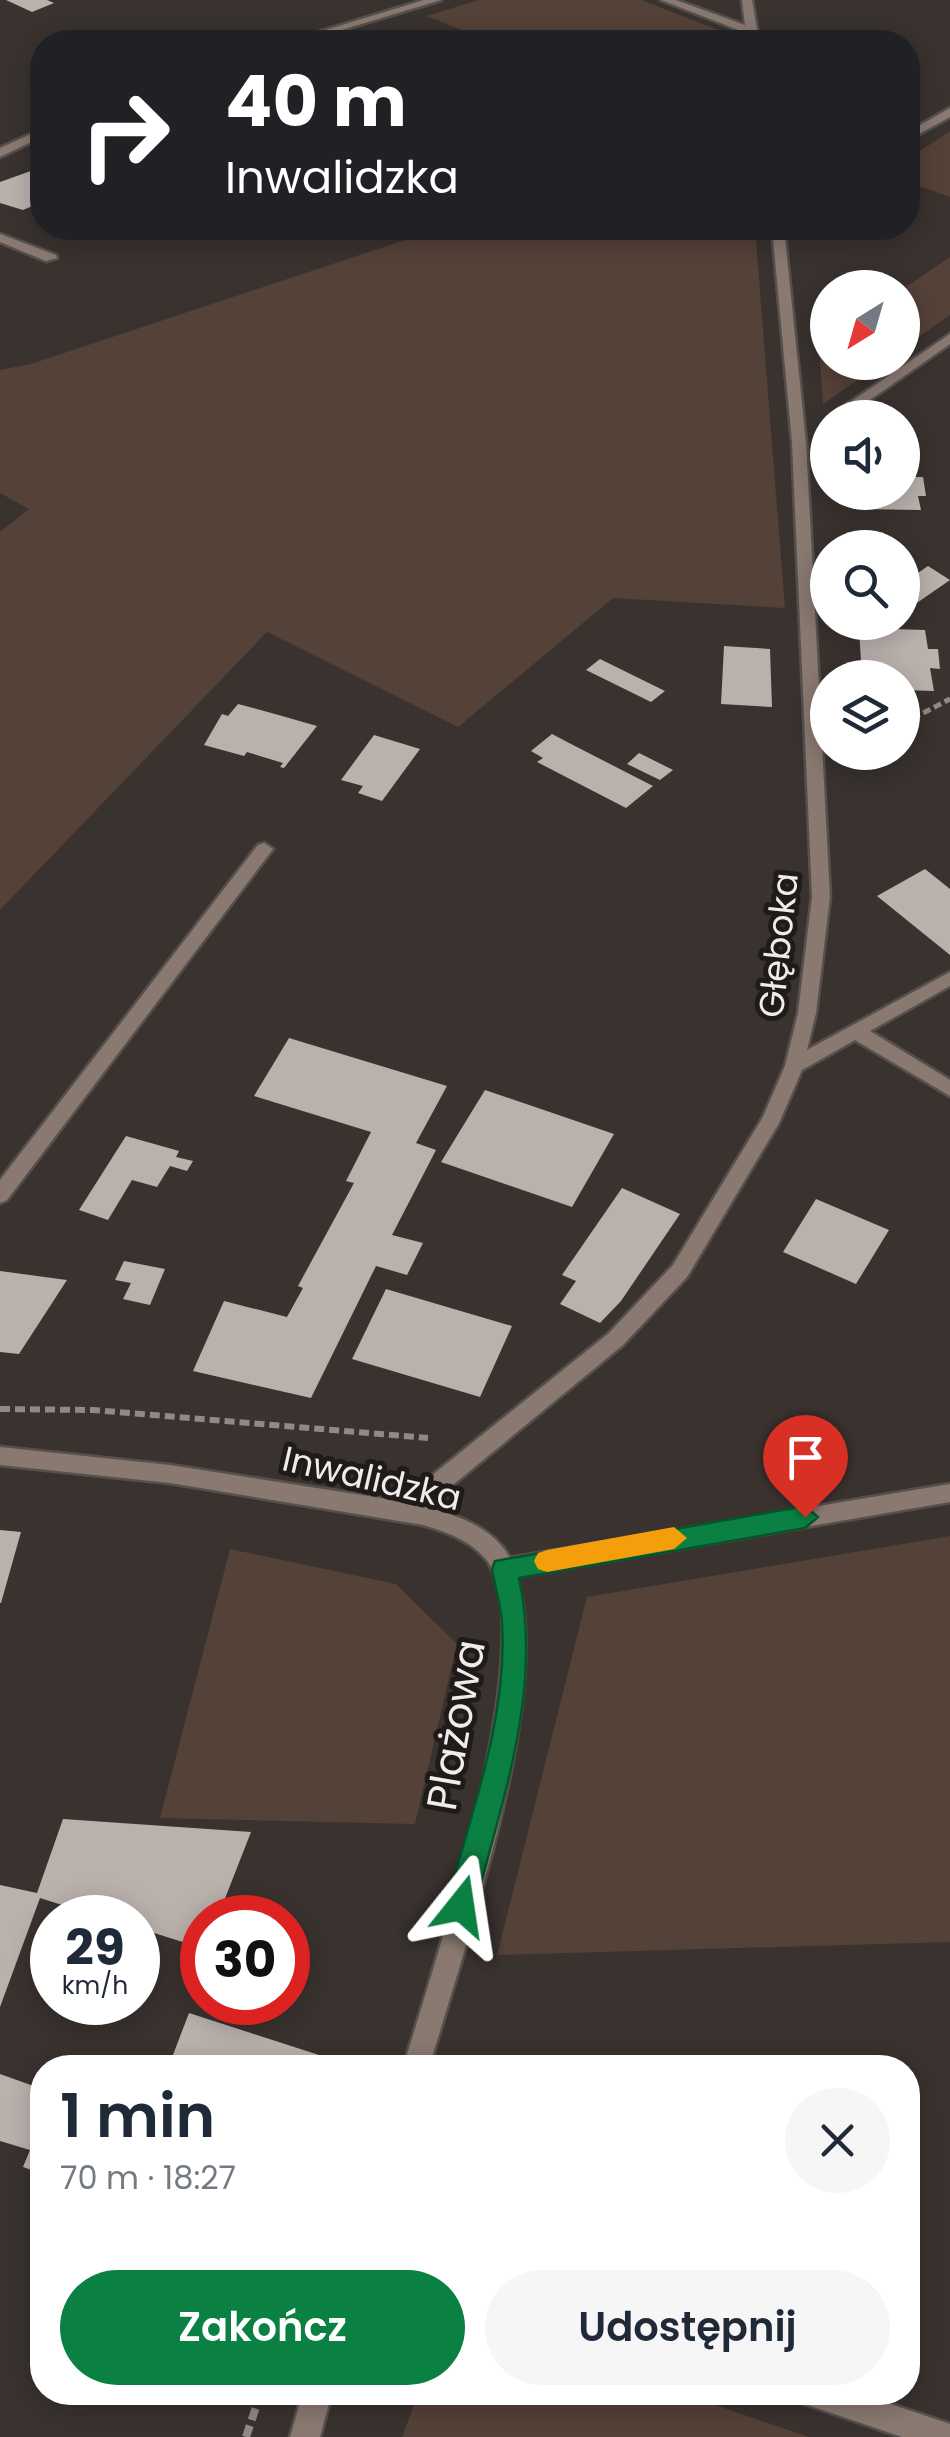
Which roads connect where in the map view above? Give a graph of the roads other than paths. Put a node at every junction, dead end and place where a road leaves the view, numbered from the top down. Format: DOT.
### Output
graph roads {
  1 [pos="366,0"];
  2 [pos="436,0"];
  3 [pos="666,0"];
  4 [pos="746,0"];
  5 [pos="392,13"];
  6 [pos="333,30"];
  7 [pos="737,30"];
  8 [pos="752,30"];
  9 [pos="950,112"];
  10 [pos="920,131"];
  11 [pos="30,139"];
  12 [pos="0,153"];
  13 [pos="0,238"];
  14 [pos="779,240"];
  15 [pos="51,258"];
  16 [pos="950,338"];
  17 [pos="860,400"];
  18 [pos="810,434"];
  19 [pos="799,442"];
  20 [pos="264,849"];
  21 [pos="950,978"];
  22 [pos="854,1031"];
  23 [pos="794,1066"];
  24 [pos="950,1088"];
  25 [pos="0,1195"];
  26 [pos="0,1456"];
  27 [pos="950,1494"];
  28 [pos="402,1512"];
  29 [pos="504,1569"];
  30 [pos="420,2055"];
  31 [pos="314,2405"];
  32 [pos="849,2405"];
  33 [pos="304,2437"];
  34 [pos="946,2437"];
  1 -- 5 [label="street"];
  2 -- 5 [label="street"];
  3 -- 7 [label="street"];
  4 -- 8 [label="street"];
  5 -- 6 [label="street"];
  9 -- 10 [label="street"];
  11 -- 12 [label="street"];
  13 -- 15 [label="street"];
  14 -- 19 [label="street, Głęboka"];
  16 -- 17 [label="street"];
  18 -- 19 [label="street"];
  19 -- 23 [label="street, Głęboka"];
  20 -- 25 [label="street"];
  21 -- 22 [label="street"];
  22 -- 23 [label="street"];
  22 -- 24 [label="street"];
  23 -- 28 [label="street, Głęboka"];
  26 -- 28 [label="street, Inwalidzka"];
  27 -- 29 [label="street"];
  28 -- 29 [label="street, Inwalidzka"];
  29 -- 30 [label="street, Plażowa"];
  31 -- 33 [label="street"];
  32 -- 34 [label="street"];
}
